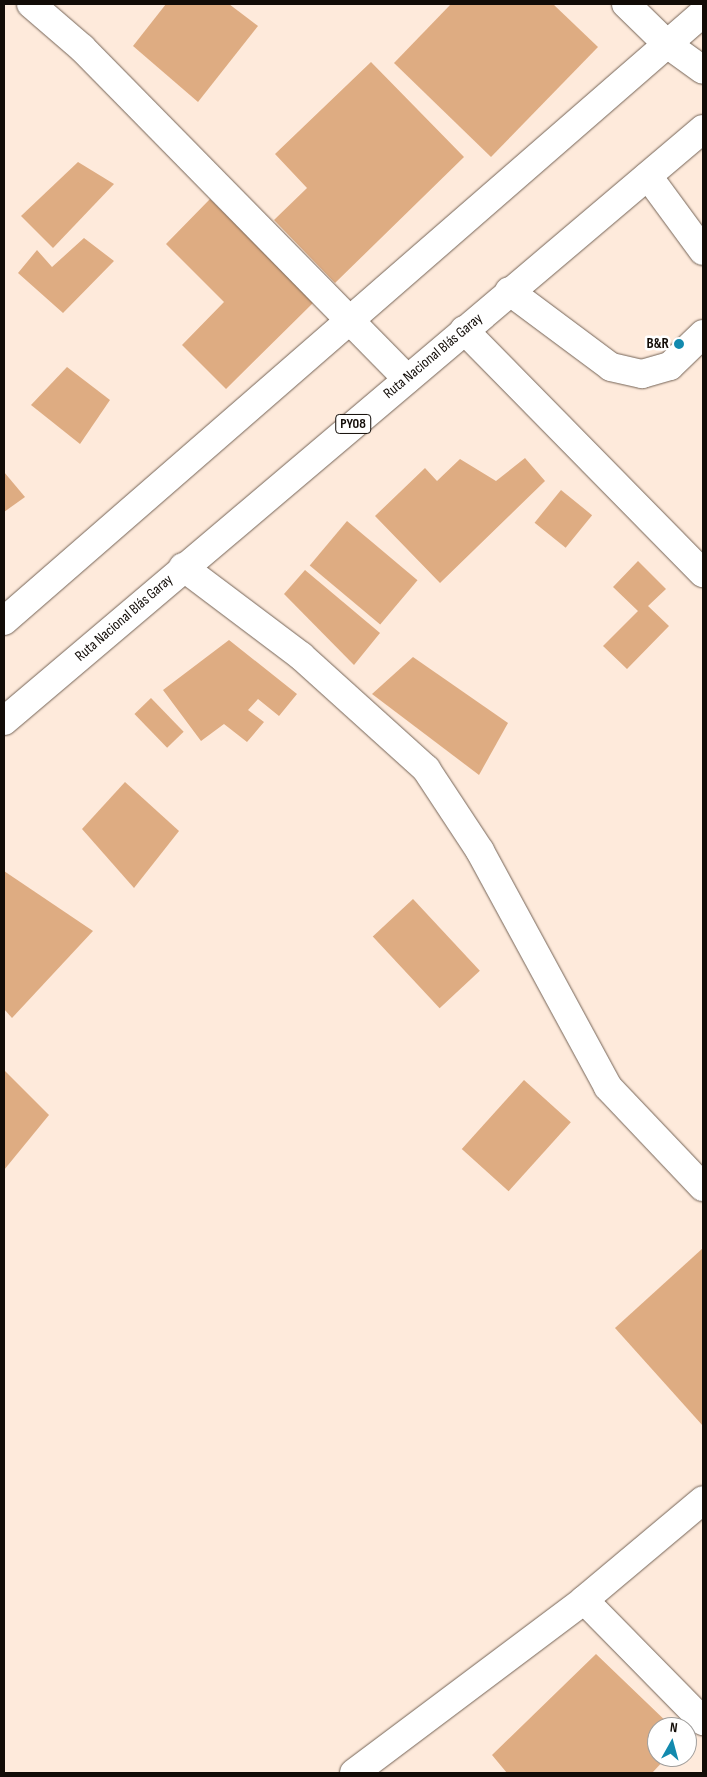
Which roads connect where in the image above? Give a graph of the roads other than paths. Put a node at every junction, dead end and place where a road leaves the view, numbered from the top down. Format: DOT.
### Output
graph roads {
  1 [pos="31,4"];
  2 [pos="626,4"];
  3 [pos="703,13"];
  4 [pos="667,44"];
  5 [pos="703,70"];
  6 [pos="703,129"];
  7 [pos="648,176"];
  8 [pos="703,251"];
  9 [pos="509,292"];
  10 [pos="350,320"];
  11 [pos="464,330"];
  12 [pos="703,334"];
  13 [pos="407,379"];
  14 [pos="183,566"];
  15 [pos="703,573"];
  16 [pos="4,621"];
  17 [pos="4,721"];
  18 [pos="703,1187"];
  19 [pos="703,1500"];
  20 [pos="584,1600"];
  21 [pos="703,1721"];
  22 [pos="354,1773"];
  1 -- 10 [label="main road"];
  2 -- 4 [label="main road"];
  3 -- 4 [label="main road"];
  4 -- 5 [label="main road"];
  4 -- 10 [label="main road"];
  6 -- 7 [label="main road, Ruta Nacional Blás Garay / PY08"];
  7 -- 8 [label="main road"];
  7 -- 9 [label="main road, Ruta Nacional Blás Garay / PY08"];
  9 -- 11 [label="main road, Ruta Nacional Blás Garay / PY08"];
  9 -- 12 [label="main road"];
  10 -- 13 [label="main road"];
  10 -- 16 [label="main road"];
  11 -- 13 [label="main road, Ruta Nacional Blás Garay / PY08"];
  11 -- 15 [label="main road"];
  13 -- 14 [label="main road, Ruta Nacional Blás Garay / PY08"];
  14 -- 17 [label="main road, Ruta Nacional Blás Garay / PY08"];
  14 -- 18 [label="main road"];
  19 -- 20 [label="main road"];
  20 -- 21 [label="main road"];
  20 -- 22 [label="main road"];
}
